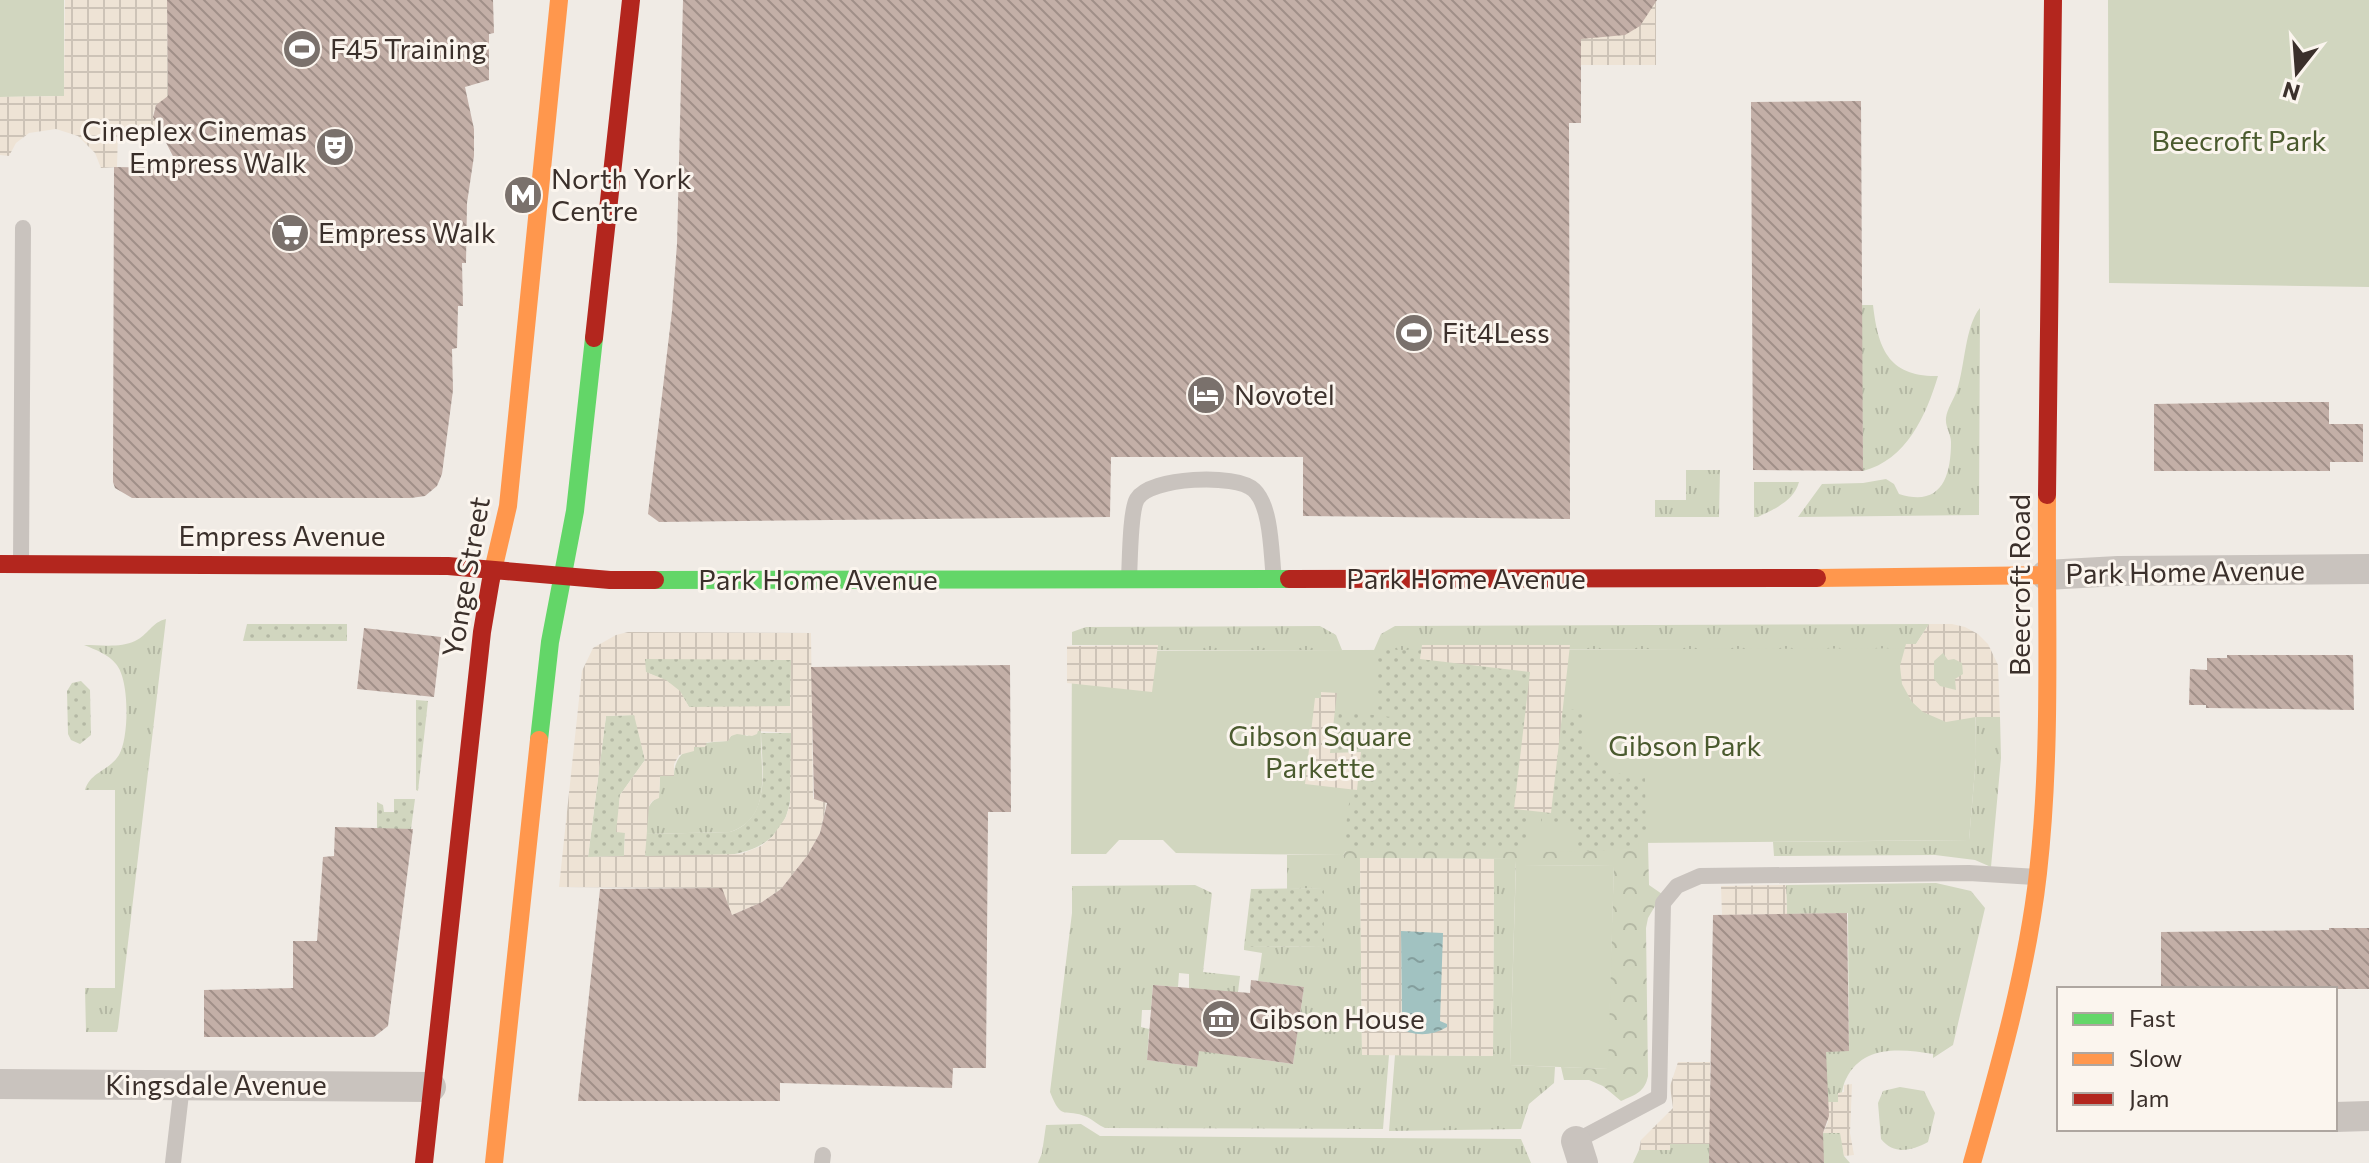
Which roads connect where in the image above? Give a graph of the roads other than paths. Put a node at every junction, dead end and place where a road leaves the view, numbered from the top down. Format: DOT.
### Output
graph roads {
  1 [pos="559,0"];
  2 [pos="631,0"];
  3 [pos="2053,0"];
  4 [pos="23,228"];
  5 [pos="0,564"];
  6 [pos="21,564"];
  7 [pos="493,569"];
  8 [pos="2369,569"];
  9 [pos="2046,575"];
  10 [pos="562,576"];
  11 [pos="1129,580"];
  12 [pos="1274,580"];
  13 [pos="2038,877"];
  14 [pos="0,1084"];
  15 [pos="182,1085"];
  16 [pos="431,1087"];
  17 [pos="2369,1116"];
  18 [pos="2337,1117"];
  19 [pos="1579,1152"];
  20 [pos="173,1163"];
  21 [pos="424,1163"];
  22 [pos="494,1163"];
  23 [pos="1972,1163"];
  1 -- 7 [label="street, Yonge Street"];
  2 -- 10 [label="street"];
  3 -- 9 [label="street, Beecroft Road"];
  4 -- 6 [label="lane"];
  5 -- 6 [label="street, Empress Avenue"];
  6 -- 7 [label="street, Empress Avenue"];
  7 -- 10 [label="street, Empress Avenue"];
  7 -- 16 [label="street, Yonge Street"];
  8 -- 9 [label="street, Park Home Avenue"];
  9 -- 12 [label="street, Park Home Avenue"];
  9 -- 13 [label="street, Beecroft Road"];
  10 -- 11 [label="street, Park Home Avenue"];
  10 -- 22 [label="street"];
  11 -- 12 [label="street, Park Home Avenue"];
  11 -- 12 [label="lane"];
  13 -- 19 [label="lane"];
  13 -- 23 [label="street, Beecroft Road"];
  14 -- 15 [label="street, Kingsdale Avenue"];
  15 -- 16 [label="street, Kingsdale Avenue"];
  15 -- 20 [label="lane"];
  16 -- 21 [label="street, Yonge Street"];
  17 -- 18 [label="street"];
}
